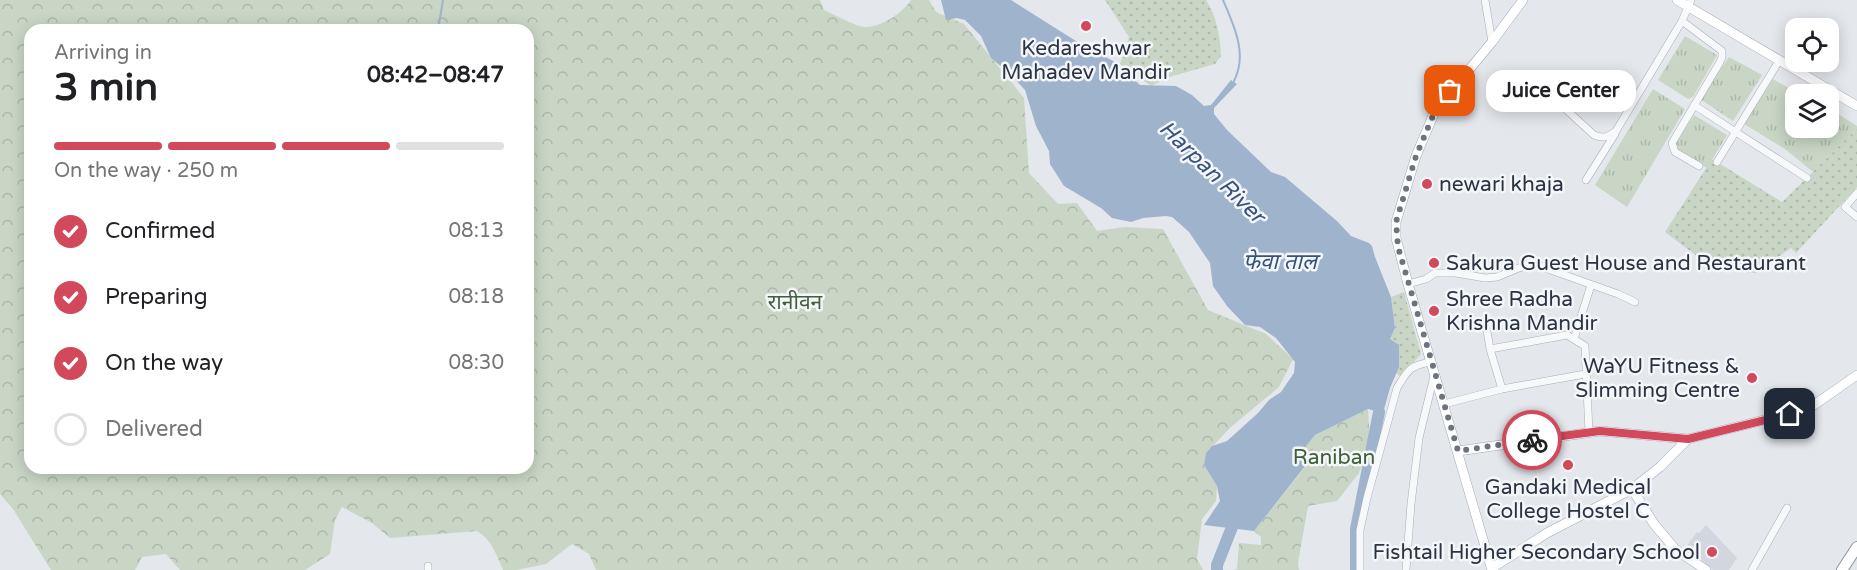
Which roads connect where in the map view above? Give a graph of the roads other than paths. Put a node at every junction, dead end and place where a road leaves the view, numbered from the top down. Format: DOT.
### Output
graph roads {
  1 [pos="1485,0"];
  2 [pos="1523,0"];
  3 [pos="1677,0"];
  4 [pos="1689,3"];
  5 [pos="1682,21"];
  6 [pos="1492,42"];
  7 [pos="1779,61"];
  8 [pos="1546,92"];
  9 [pos="1694,105"];
  10 [pos="1857,106"];
  11 [pos="1616,131"];
  12 [pos="1736,132"];
  13 [pos="1717,162"];
  14 [pos="1699,166"];
  15 [pos="1808,178"];
  16 [pos="1587,180"];
  17 [pos="1857,194"];
  18 [pos="1857,217"];
  19 [pos="1408,284"];
  20 [pos="1591,285"];
  21 [pos="1635,302"];
  22 [pos="1487,332"];
  23 [pos="1574,339"];
  24 [pos="1490,349"];
  25 [pos="1432,362"];
  26 [pos="1435,373"];
  27 [pos="1585,374"];
  28 [pos="1857,375"];
  29 [pos="1502,389"];
  30 [pos="1444,404"];
  31 [pos="1589,432"];
  32 [pos="1688,439"];
  33 [pos="1458,451"];
  34 [pos="1632,489"];
  35 [pos="1787,508"];
  36 [pos="1856,551"];
  37 [pos="1492,569"];
  38 [pos="1360,570"];
  39 [pos="1406,570"];
  40 [pos="1706,570"];
  41 [pos="1752,570"];
  42 [pos="1842,570"];
  1 -- 6 [label="street"];
  2 -- 6 [label="main road"];
  3 -- 4 [label="main road"];
  4 -- 5 [label="street"];
  4 -- 7 [label="main road"];
  5 -- 9 [label="street"];
  5 -- 11 [label="street"];
  6 -- 19 [label="main road"];
  7 -- 10 [label="main road"];
  7 -- 12 [label="street"];
  8 -- 11 [label="street"];
  9 -- 12 [label="street"];
  9 -- 14 [label="street"];
  11 -- 16 [label="street"];
  12 -- 13 [label="street"];
  12 -- 15 [label="street"];
  17 -- 18 [label="street"];
  19 -- 20 [label="street"];
  19 -- 25 [label="main road"];
  20 -- 21 [label="street"];
  20 -- 23 [label="street"];
  22 -- 24 [label="street"];
  23 -- 24 [label="street"];
  23 -- 27 [label="street"];
  24 -- 29 [label="street"];
  25 -- 26 [label="main road"];
  25 -- 38 [label="street"];
  26 -- 30 [label="main road"];
  26 -- 39 [label="street"];
  27 -- 29 [label="street"];
  27 -- 31 [label="street"];
  28 -- 32 [label="main road"];
  29 -- 30 [label="street"];
  30 -- 33 [label="main road"];
  31 -- 32 [label="main road"];
  31 -- 33 [label="main road"];
  32 -- 34 [label="main road"];
  33 -- 37 [label="main road"];
  34 -- 37 [label="main road"];
  34 -- 40 [label="main road"];
  35 -- 41 [label="street"];
  36 -- 42 [label="highway"];
}
